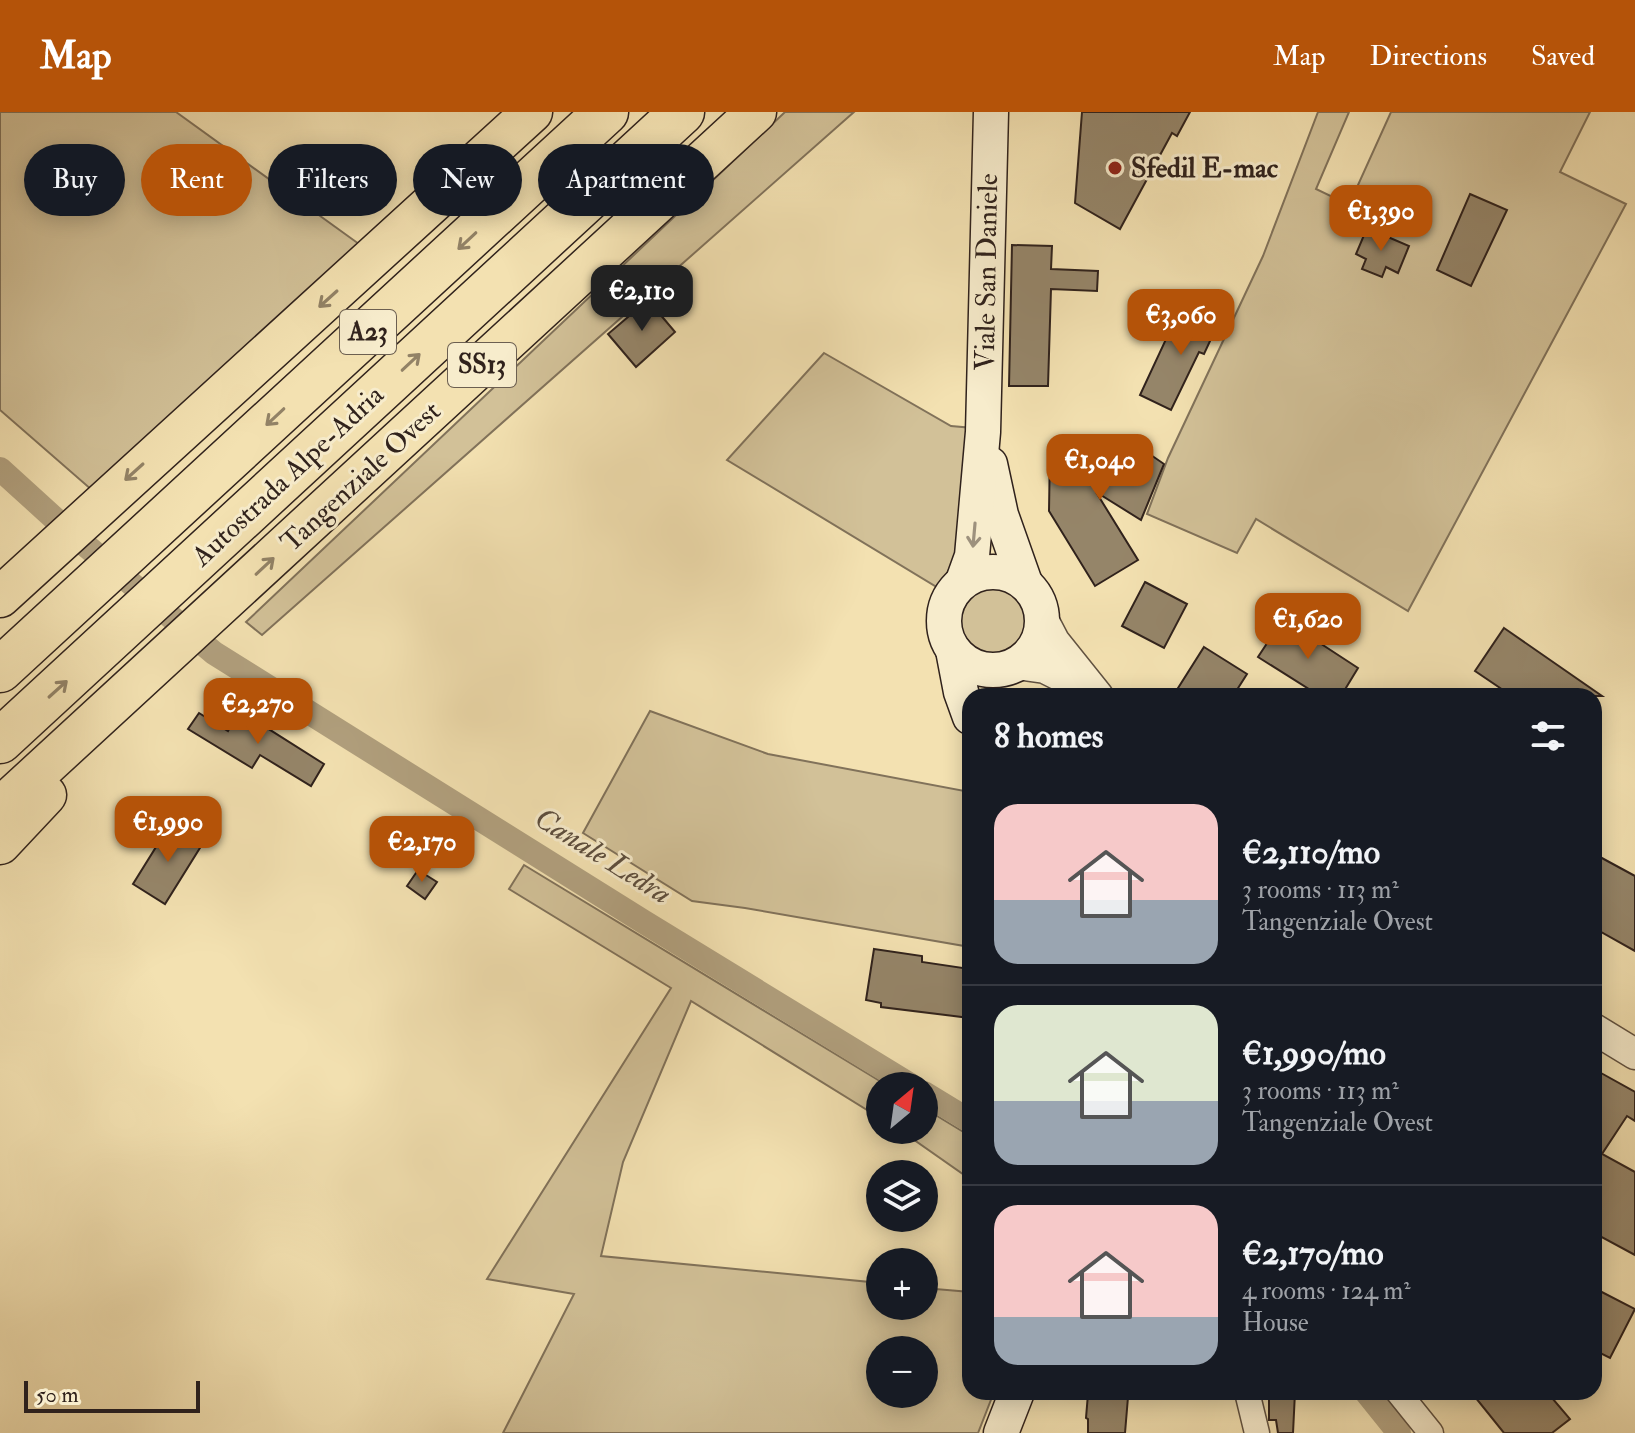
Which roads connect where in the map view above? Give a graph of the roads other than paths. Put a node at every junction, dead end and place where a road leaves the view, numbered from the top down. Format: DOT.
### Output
graph roads {
  1 [pos="532,112"];
  2 [pos="606,112"];
  3 [pos="682,112"];
  4 [pos="756,112"];
  5 [pos="991,112"];
  6 [pos="983,432"];
  7 [pos="963,581"];
  8 [pos="1025,583"];
  9 [pos="0,597"];
  10 [pos="1042,618"];
  11 [pos="953,650"];
  12 [pos="169,654"];
  13 [pos="0,670"];
  14 [pos="1002,677"];
  15 [pos="1083,688"];
  16 [pos="1091,688"];
  17 [pos="962,695"];
  18 [pos="0,741"];
  19 [pos="0,808"];
  20 [pos="0,844"];
  21 [pos="1602,1034"];
  22 [pos="1635,1054"];
  23 [pos="1014,1400"];
  24 [pos="1029,1400"];
  25 [pos="1249,1400"];
  26 [pos="1404,1400"];
  27 [pos="1001,1433"];
  28 [pos="1023,1433"];
  29 [pos="1257,1433"];
  30 [pos="1431,1433"];
  1 -- 9 [label="highway, one-way"];
  2 -- 13 [label="highway, Autostrada Alpe-Adria / A23, one-way"];
  18 -- 3 [label="highway, Autostrada Alpe-Adria / A23, one-way"];
  12 -- 4 [label="highway, Tangenziale Ovest / SS13, one-way"];
  5 -- 6 [label="main road, Viale San Daniele"];
  6 -- 7 [label="main road, Viale San Daniele, one-way"];
  6 -- 8 [label="main road, Viale San Daniele"];
  7 -- 8 [label="main road"];
  7 -- 11 [label="main road, Viale San Daniele"];
  8 -- 10 [label="main road, Viale San Daniele"];
  10 -- 14 [label="main road"];
  10 -- 16 [label="street, Viale San Daniele"];
  11 -- 14 [label="main road, Viale San Daniele"];
  11 -- 17 [label="main road"];
  12 -- 19 [label="highway, Tangenziale Ovest / SS13"];
  12 -- 20 [label="highway"];
  14 -- 15 [label="street, Viale San Daniele"];
  21 -- 22 [label="street"];
  23 -- 27 [label="main road"];
  24 -- 28 [label="main road"];
  25 -- 29 [label="street"];
  26 -- 30 [label="street"];
}
